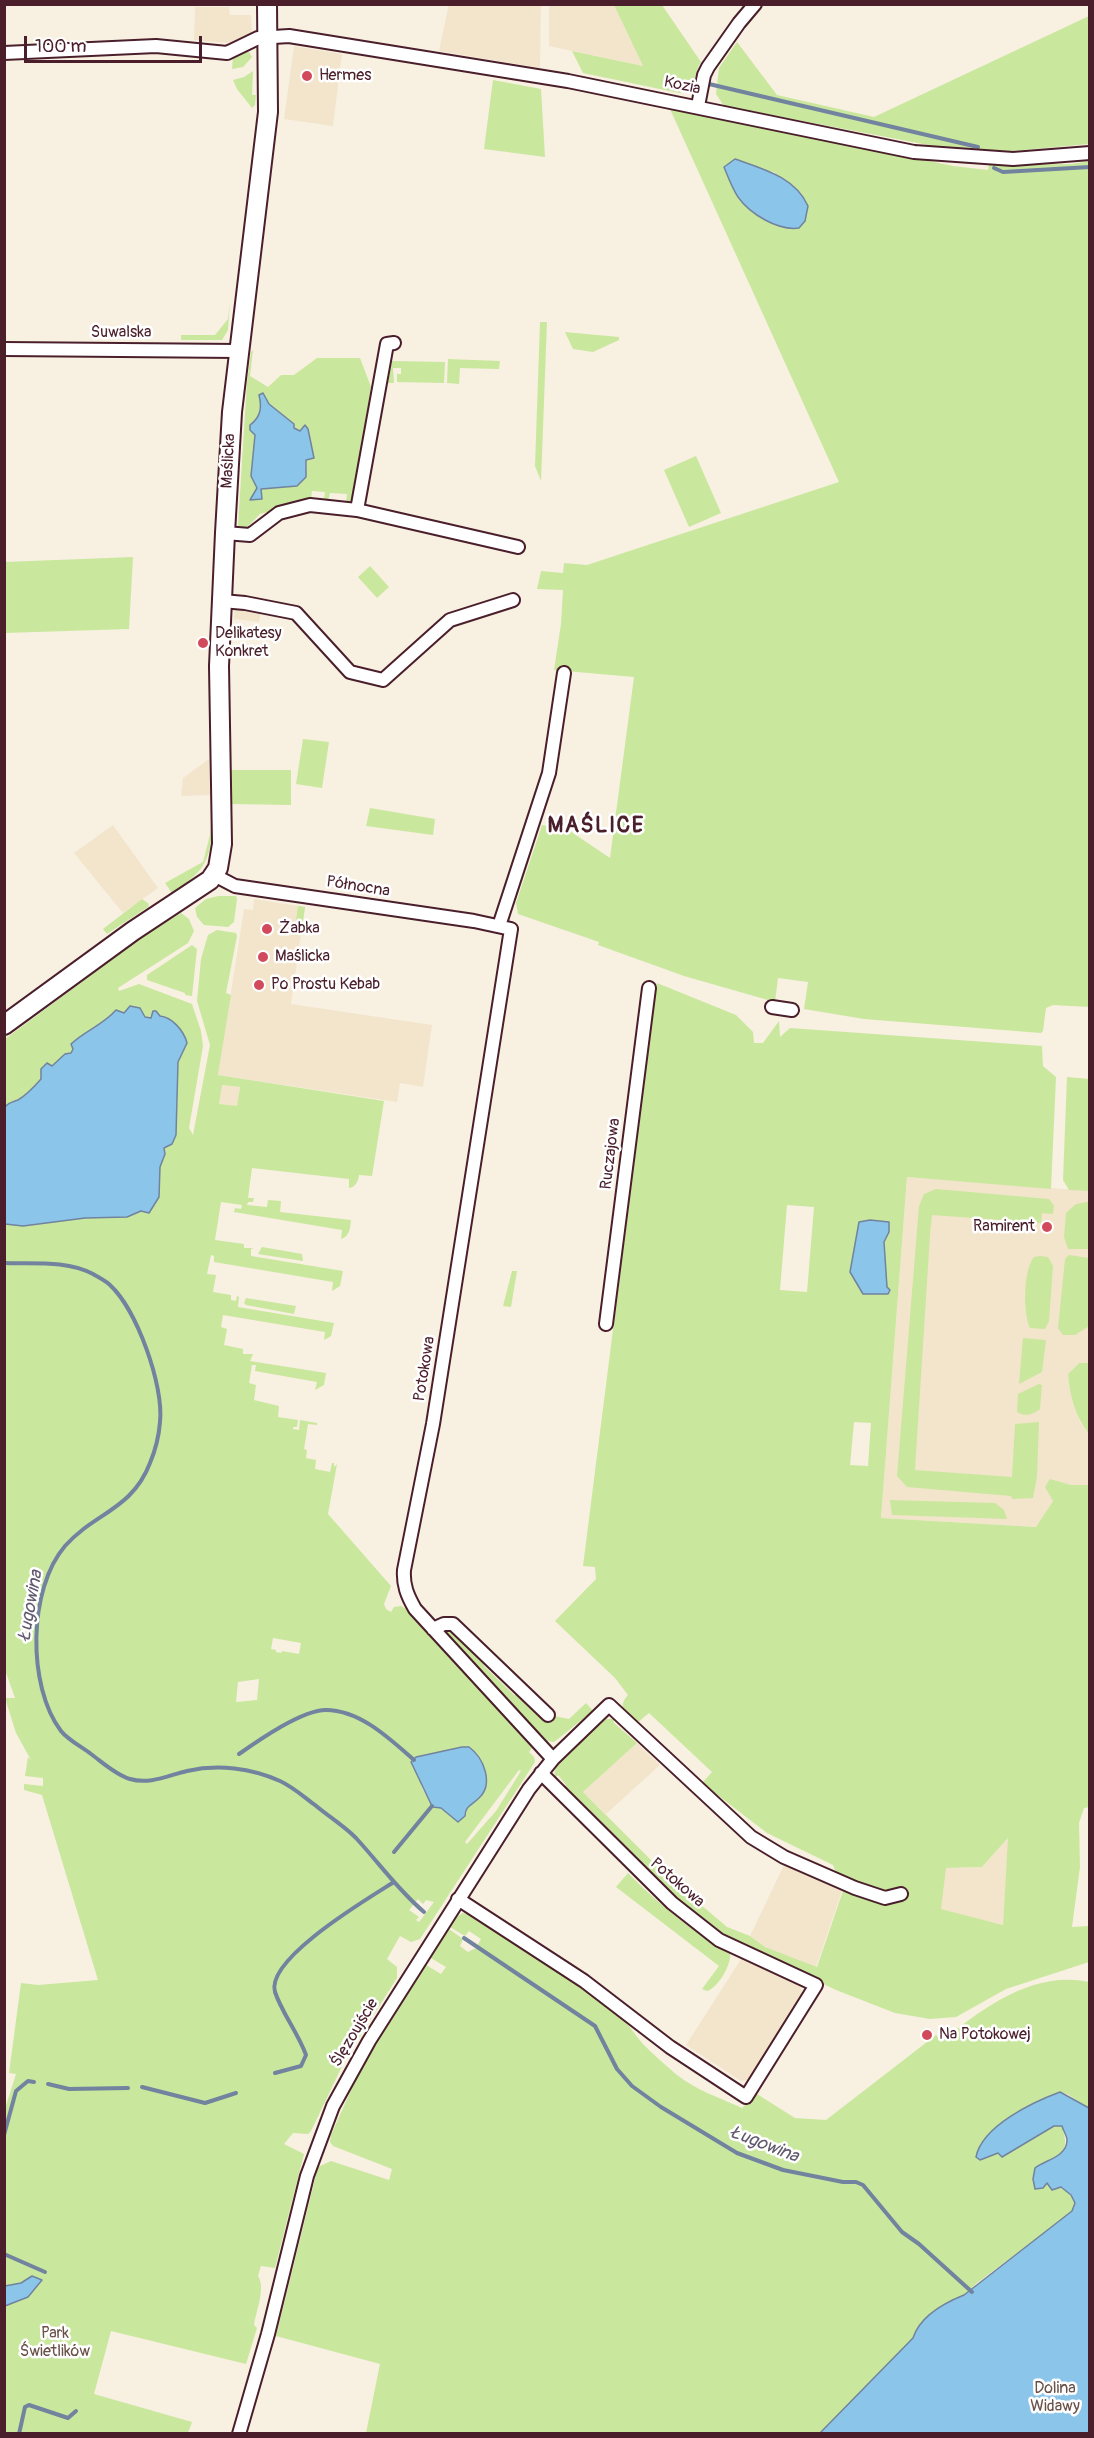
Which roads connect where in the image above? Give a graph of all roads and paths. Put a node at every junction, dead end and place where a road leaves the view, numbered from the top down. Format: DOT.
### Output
graph roads {
  1 [pos="267,4"];
  2 [pos="755,4"];
  3 [pos="268,37"];
  4 [pos="4,53"];
  5 [pos="698,106"];
  6 [pos="1089,153"];
  7 [pos="394,343"];
  8 [pos="4,349"];
  9 [pos="238,351"];
  10 [pos="357,510"];
  11 [pos="225,533"];
  12 [pos="518,547"];
  13 [pos="513,600"];
  14 [pos="222,601"];
  15 [pos="564,673"];
  16 [pos="214,875"];
  17 [pos="505,928"];
  18 [pos="649,988"];
  19 [pos="772,1007"];
  20 [pos="792,1010"];
  21 [pos="4,1025"];
  22 [pos="606,1324"];
  23 [pos="433,1629"];
  24 [pos="548,1715"];
  25 [pos="553,1759"];
  26 [pos="541,1773"];
  27 [pos="901,1894"];
  28 [pos="458,1899"];
  29 [pos="239,2433"];
  1 -- 3 [label="street, Maślicka"];
  2 -- 5 [label="street"];
  3 -- 4 [label="street, Kozia"];
  3 -- 5 [label="street, Kozia"];
  3 -- 9 [label="street, Maślicka"];
  5 -- 6 [label="street, Kozia"];
  7 -- 10 [label="street"];
  8 -- 9 [label="street, Suwalska"];
  9 -- 11 [label="street, Maślicka"];
  10 -- 11 [label="street"];
  10 -- 12 [label="street"];
  11 -- 14 [label="street, Maślicka"];
  13 -- 14 [label="street"];
  14 -- 16 [label="street, Maślicka"];
  15 -- 17 [label="street"];
  16 -- 17 [label="street, Północna"];
  16 -- 21 [label="street"];
  17 -- 23 [label="street, Potokowa"];
  18 -- 22 [label="street, Ruczajowa"];
  19 -- 20 [label="street"];
  23 -- 24 [label="street"];
  23 -- 25 [label="street, Potokowa"];
  25 -- 26 [label="street, Ślęzoujście"];
  25 -- 27 [label="street, Ślęzoujście"];
  26 -- 28 [label="street, Ślęzoujście"];
  26 -- 28 [label="street, Potokowa"];
  28 -- 29 [label="street, Ślęzoujście"];
}
